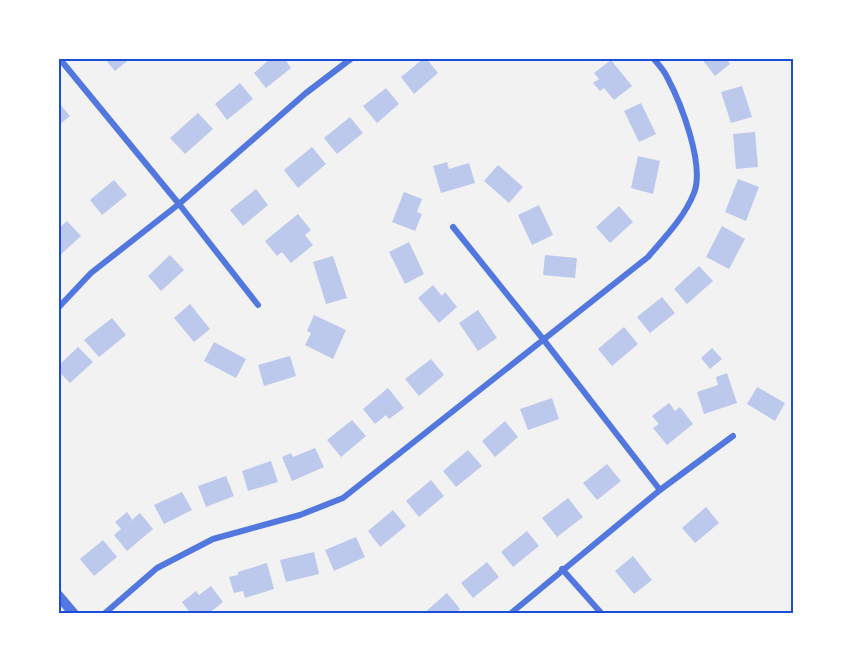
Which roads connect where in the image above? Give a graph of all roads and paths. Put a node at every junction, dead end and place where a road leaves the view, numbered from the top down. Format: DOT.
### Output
graph roads {
  1 [pos="59,58"];
  2 [pos="352,58"];
  3 [pos="653,58"];
  4 [pos="179,204"];
  5 [pos="453,227"];
  6 [pos="258,305"];
  7 [pos="58,308"];
  8 [pos="543,339"];
  9 [pos="733,436"];
  10 [pos="660,490"];
  11 [pos="562,569"];
  12 [pos="58,595"];
  13 [pos="74,614"];
  14 [pos="104,614"];
  15 [pos="510,614"];
  16 [pos="602,614"];
  1 -- 4 [label="street"];
  2 -- 4 [label="street"];
  3 -- 8 [label="street"];
  4 -- 6 [label="street"];
  4 -- 7 [label="street"];
  5 -- 8 [label="street"];
  8 -- 10 [label="street"];
  8 -- 14 [label="street"];
  9 -- 10 [label="street"];
  10 -- 11 [label="street"];
  11 -- 15 [label="street"];
  11 -- 16 [label="street"];
  12 -- 13 [label="street"];
}
